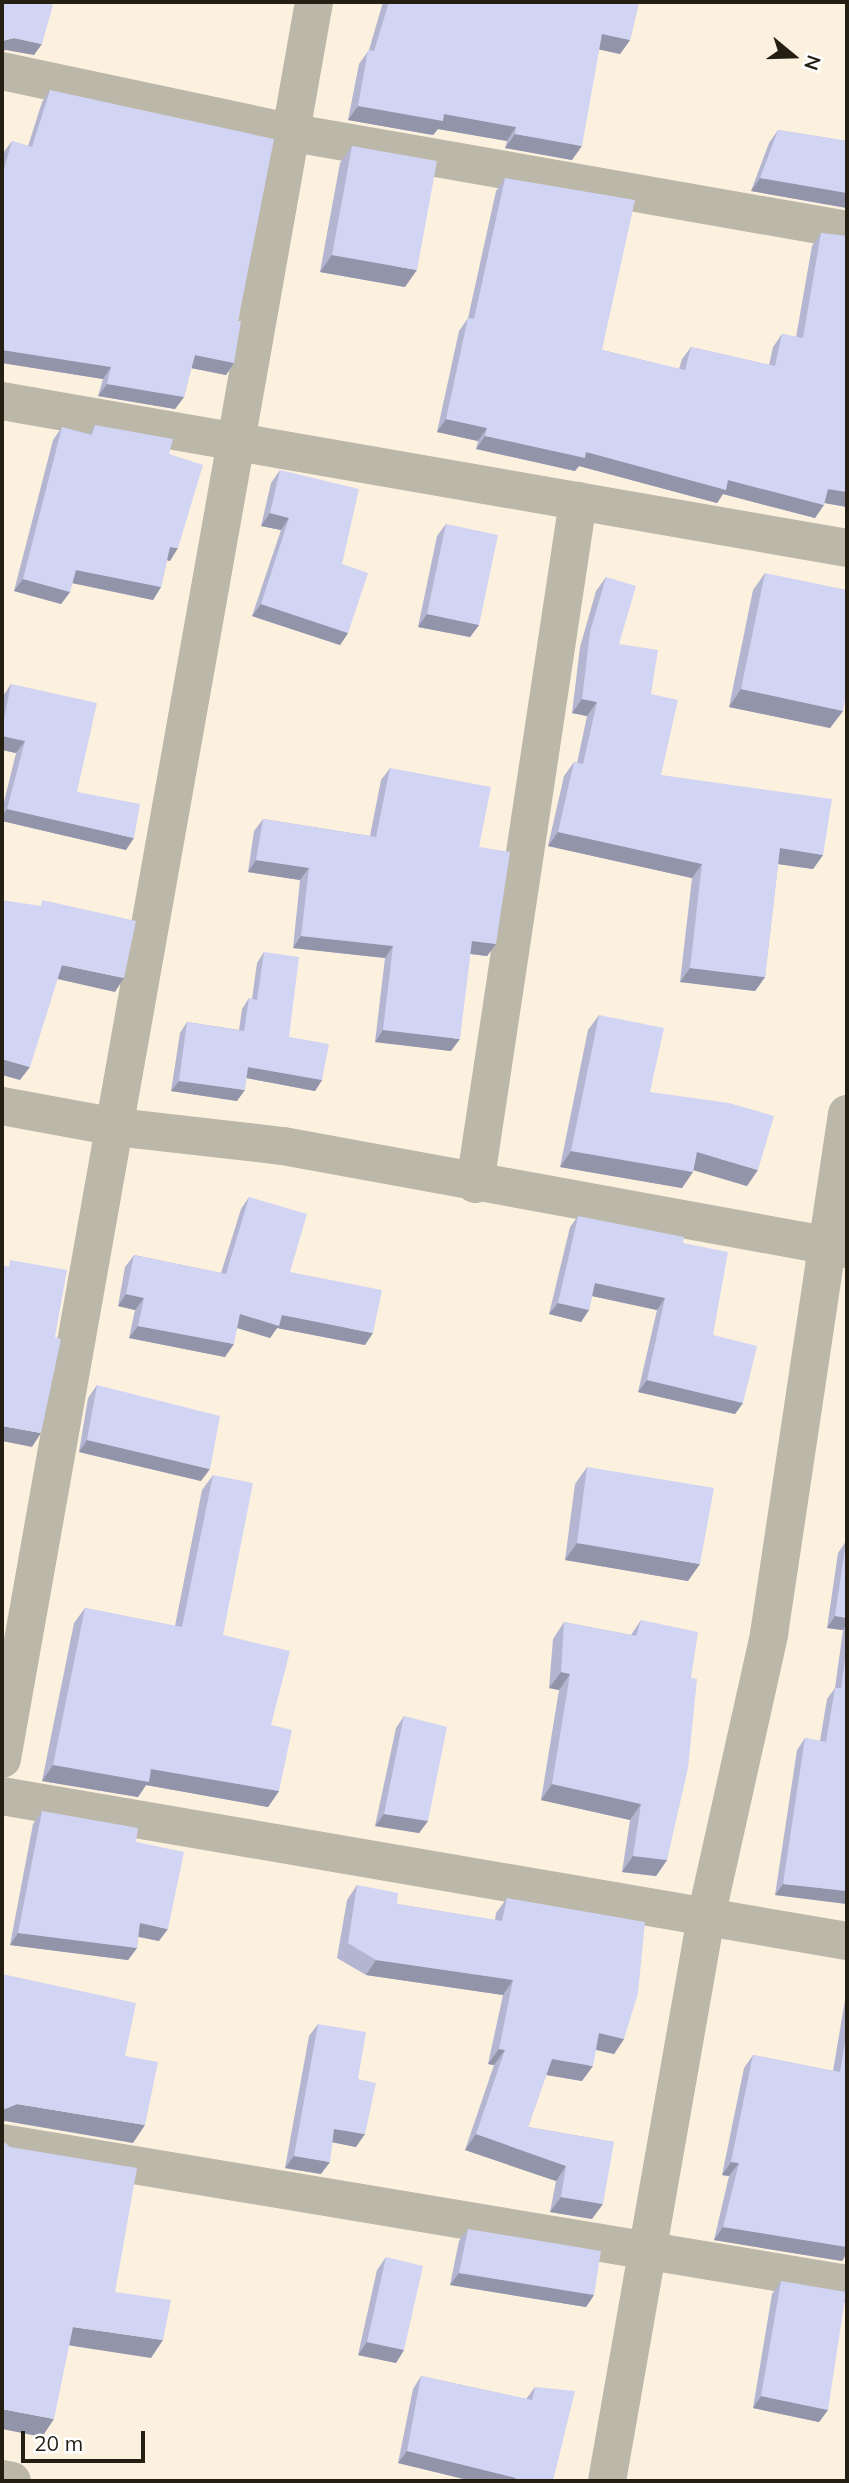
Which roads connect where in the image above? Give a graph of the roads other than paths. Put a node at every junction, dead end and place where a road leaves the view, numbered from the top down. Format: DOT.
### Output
graph roads {
  1 [pos="314,2"];
  2 [pos="2,71"];
  3 [pos="288,132"];
  4 [pos="847,230"];
  5 [pos="2,401"];
  6 [pos="232,443"];
  7 [pos="578,500"];
  8 [pos="847,548"];
  9 [pos="2,1106"];
  10 [pos="847,1114"];
  11 [pos="116,1128"];
  12 [pos="475,1185"];
  13 [pos="836,1247"];
  14 [pos="2,1759"];
  15 [pos="2,1796"];
  16 [pos="706,1917"];
  17 [pos="847,1941"];
  18 [pos="2,2143"];
  19 [pos="648,2250"];
  20 [pos="847,2284"];
  21 [pos="2,2479"];
  22 [pos="12,2481"];
  23 [pos="607,2481"];
  1 -- 3 [label="street"];
  2 -- 3 [label="street"];
  3 -- 4 [label="street"];
  3 -- 6 [label="street"];
  5 -- 6 [label="street"];
  6 -- 7 [label="street"];
  6 -- 11 [label="street"];
  7 -- 8 [label="street"];
  7 -- 12 [label="street"];
  9 -- 11 [label="street"];
  10 -- 13 [label="street"];
  11 -- 12 [label="street"];
  11 -- 14 [label="street"];
  12 -- 13 [label="street"];
  13 -- 16 [label="street"];
  15 -- 16 [label="street"];
  16 -- 17 [label="street"];
  16 -- 19 [label="street"];
  18 -- 19 [label="street"];
  19 -- 20 [label="street"];
  19 -- 23 [label="street"];
  21 -- 22 [label="street"];
}
